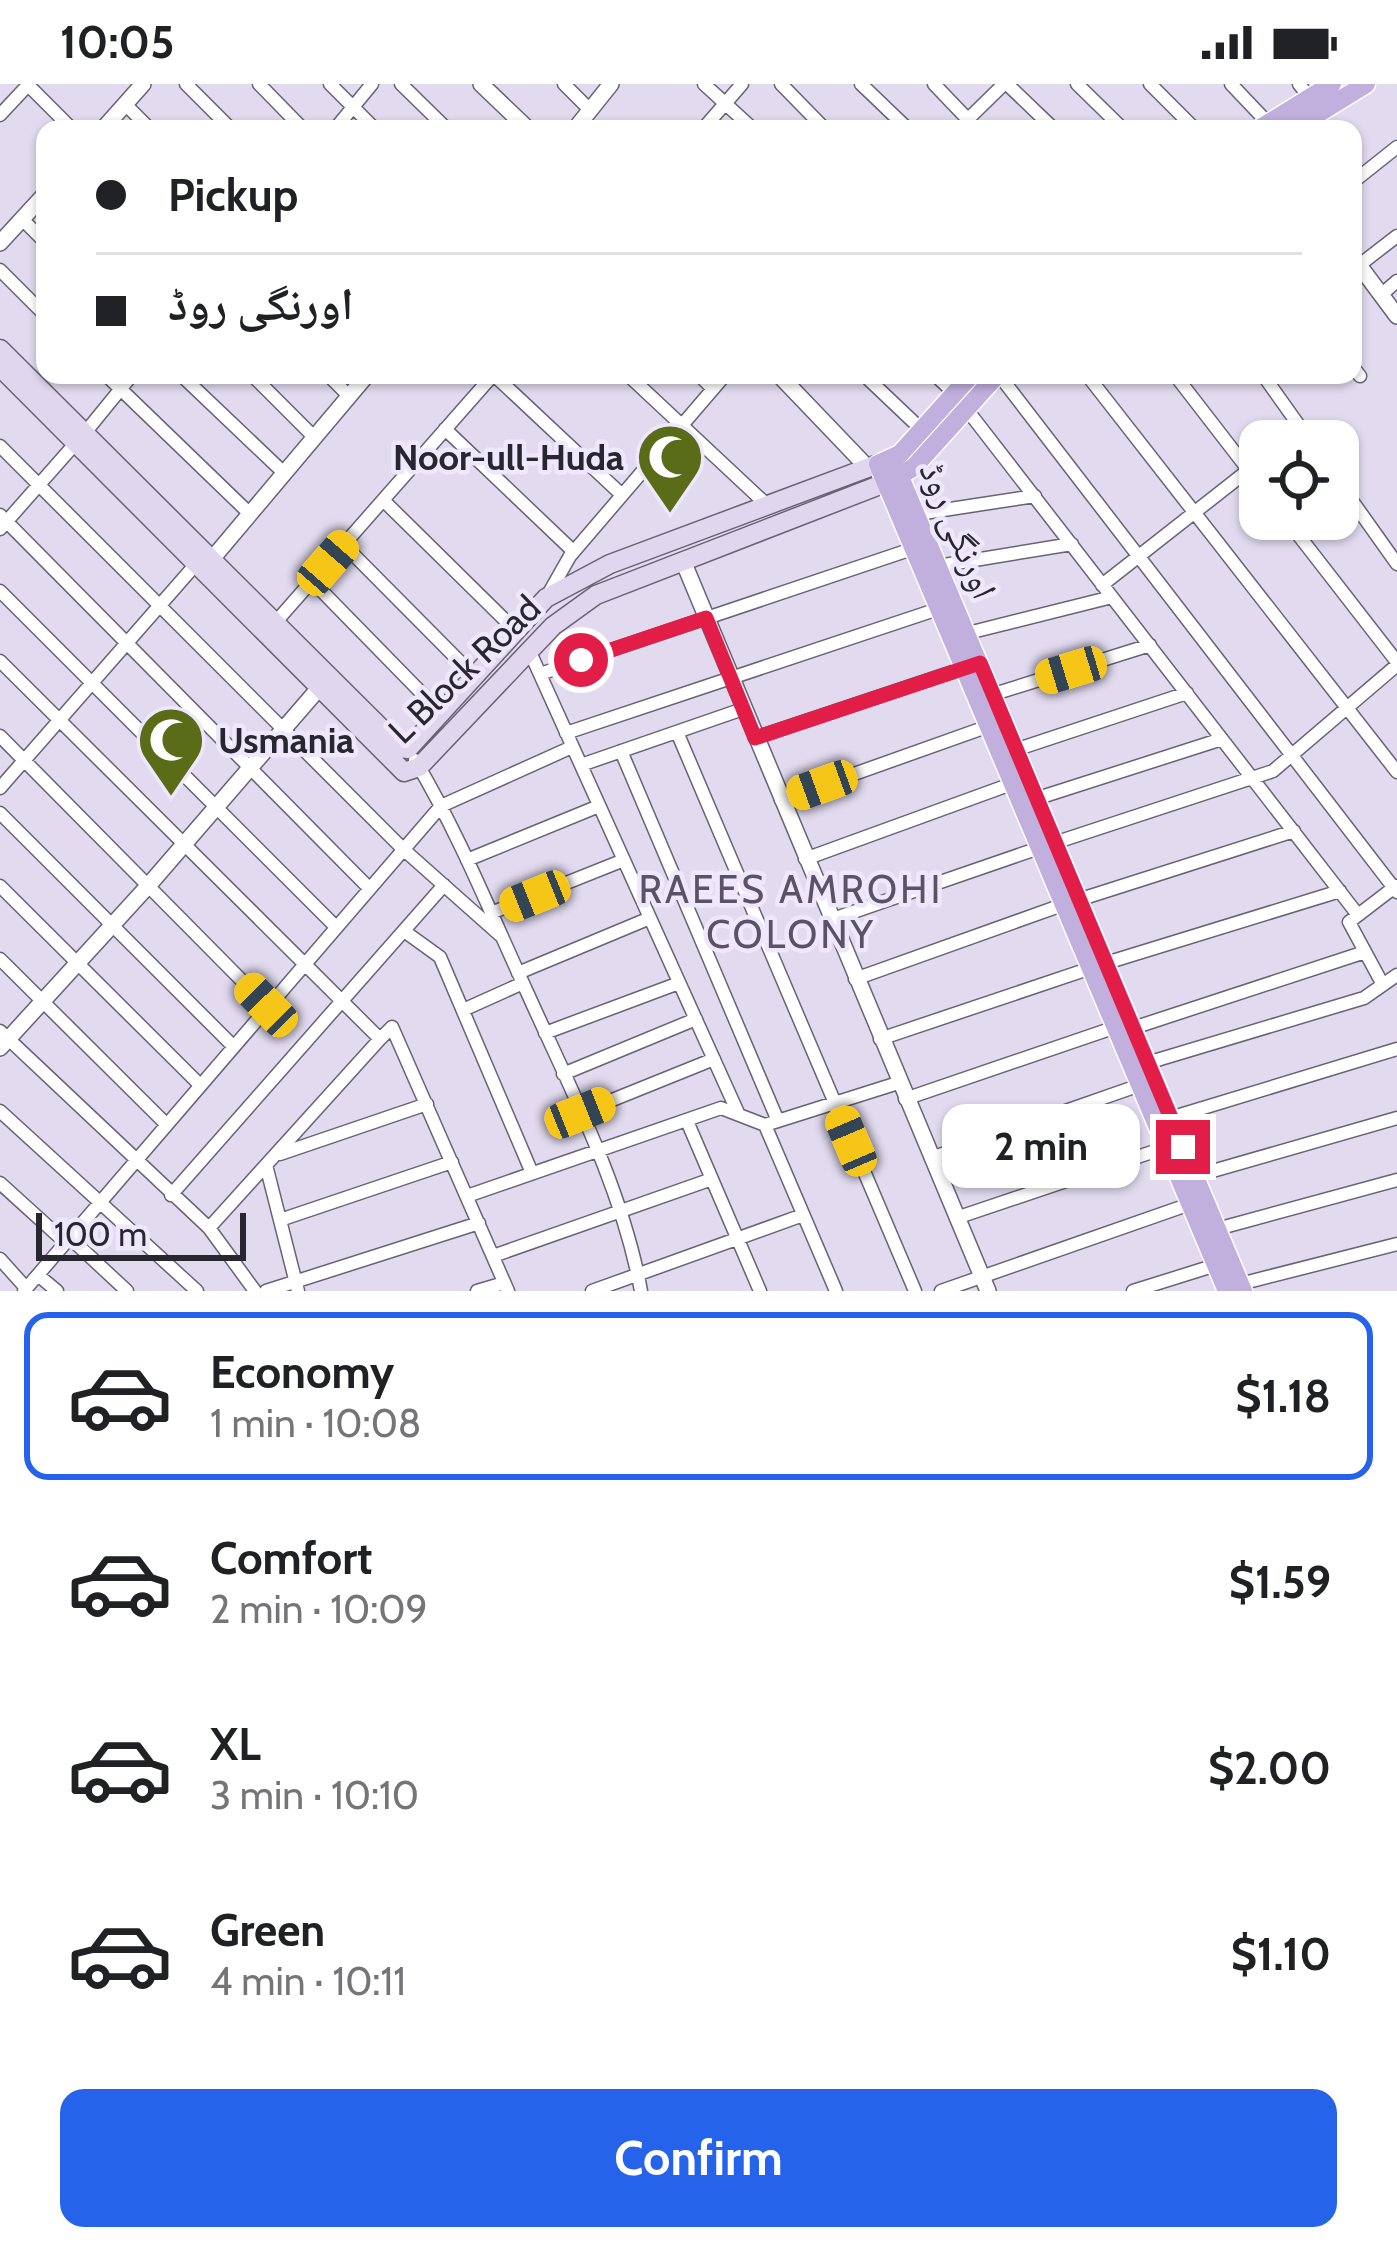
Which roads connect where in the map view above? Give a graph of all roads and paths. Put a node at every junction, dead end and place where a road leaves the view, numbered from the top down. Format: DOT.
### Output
graph roads {
  1 [pos="28,84"];
  2 [pos="142,84"];
  3 [pos="186,84"];
  4 [pos="259,84"];
  5 [pos="330,84"];
  6 [pos="372,84"];
  7 [pos="400,84"];
  8 [pos="481,84"];
  9 [pos="563,84"];
  10 [pos="611,84"];
  11 [pos="704,84"];
  12 [pos="742,84"];
  13 [pos="781,84"];
  14 [pos="861,84"];
  15 [pos="934,84"];
  16 [pos="1006,84"];
  17 [pos="1077,84"];
  18 [pos="1150,84"];
  19 [pos="1231,84"];
  20 [pos="1332,84"];
  21 [pos="1366,84"];
  22 [pos="1304,91"];
  23 [pos="726,103"];
  24 [pos="125,104"];
  25 [pos="353,107"];
  26 [pos="590,110"];
  27 [pos="0,115"];
  28 [pos="63,120"];
  29 [pos="112,120"];
  30 [pos="141,120"];
  31 [pos="222,120"];
  32 [pos="294,120"];
  33 [pos="342,120"];
  34 [pos="366,120"];
  35 [pos="438,120"];
  36 [pos="519,120"];
  37 [pos="582,120"];
  38 [pos="711,120"];
  39 [pos="744,120"];
  40 [pos="815,120"];
  41 [pos="899,120"];
  42 [pos="963,120"];
  43 [pos="973,120"];
  44 [pos="1044,120"];
  45 [pos="1114,120"];
  46 [pos="1186,120"];
  47 [pos="1258,120"];
  48 [pos="1270,120"];
  49 [pos="1308,120"];
  50 [pos="1397,147"];
  51 [pos="1362,175"];
  52 [pos="36,204"];
  53 [pos="22,219"];
  54 [pos="36,233"];
  55 [pos="1397,236"];
  56 [pos="0,243"];
  57 [pos="1362,259"];
  58 [pos="0,270"];
  59 [pos="1362,272"];
  60 [pos="1397,281"];
  61 [pos="1381,295"];
  62 [pos="36,306"];
  63 [pos="1397,316"];
  64 [pos="0,349"];
  65 [pos="0,367"];
  66 [pos="116,384"];
  67 [pos="125,384"];
  68 [pos="190,384"];
  69 [pos="261,384"];
  70 [pos="337,384"];
  71 [pos="359,384"];
  72 [pos="485,384"];
  73 [pos="503,384"];
  74 [pos="637,384"];
  75 [pos="708,384"];
  76 [pos="717,384"];
  77 [pos="788,384"];
  78 [pos="873,384"];
  79 [pos="944,384"];
  80 [pos="962,384"];
  81 [pos="990,384"];
  82 [pos="1005,384"];
  83 [pos="1094,384"];
  84 [pos="1183,384"];
  85 [pos="1269,384"];
  86 [pos="121,389"];
  87 [pos="713,389"];
  88 [pos="954,393"];
  89 [pos="349,396"];
  90 [pos="968,411"];
  91 [pos="1295,420"];
  92 [pos="681,426"];
  93 [pos="445,429"];
  94 [pos="923,431"];
  95 [pos="314,437"];
  96 [pos="79,439"];
  97 [pos="0,446"];
  98 [pos="1239,449"];
  99 [pos="885,470"];
  100 [pos="284,473"];
  101 [pos="1239,478"];
  102 [pos="40,484"];
  103 [pos="622,496"];
  104 [pos="1035,496"];
  105 [pos="383,500"];
  106 [pos="767,505"];
  107 [pos="1359,506"];
  108 [pos="1194,512"];
  109 [pos="250,514"];
  110 [pos="908,516"];
  111 [pos="2,522"];
  112 [pos="1302,540"];
  113 [pos="1072,544"];
  114 [pos="1391,544"];
  115 [pos="344,545"];
  116 [pos="912,549"];
  117 [pos="573,551"];
  118 [pos="1139,553"];
  119 [pos="683,561"];
  120 [pos="204,562"];
  121 [pos="1397,564"];
  122 [pos="938,566"];
  123 [pos="312,581"];
  124 [pos="1102,585"];
  125 [pos="0,591"];
  126 [pos="1112,597"];
  127 [pos="546,598"];
  128 [pos="161,604"];
  129 [pos="938,609"];
  130 [pos="706,618"];
  131 [pos="274,624"];
  132 [pos="514,629"];
  133 [pos="968,633"];
  134 [pos="126,644"];
  135 [pos="1150,645"];
  136 [pos="529,650"];
  137 [pos="0,661"];
  138 [pos="1397,664"];
  139 [pos="971,665"];
  140 [pos="540,674"];
  141 [pos="474,676"];
  142 [pos="731,678"];
  143 [pos="93,682"];
  144 [pos="320,687"];
  145 [pos="1187,694"];
  146 [pos="992,695"];
  147 [pos="1347,707"];
  148 [pos="743,709"];
  149 [pos="443,715"];
  150 [pos="60,720"];
  151 [pos="988,726"];
  152 [pos="283,729"];
  153 [pos="677,732"];
  154 [pos="0,736"];
  155 [pos="755,738"];
  156 [pos="1222,739"];
  157 [pos="569,740"];
  158 [pos="408,749"];
  159 [pos="1015,750"];
  160 [pos="621,751"];
  161 [pos="1291,755"];
  162 [pos="24,761"];
  163 [pos="581,765"];
  164 [pos="419,767"];
  165 [pos="248,769"];
  166 [pos="1397,772"];
  167 [pos="1252,778"];
  168 [pos="1014,783"];
  169 [pos="0,788"];
  170 [pos="1035,799"];
  171 [pos="781,800"];
  172 [pos="441,806"];
  173 [pos="599,806"];
  174 [pos="216,807"];
  175 [pos="0,813"];
  176 [pos="1294,831"];
  177 [pos="1047,845"];
  178 [pos="183,846"];
  179 [pos="403,849"];
  180 [pos="805,859"];
  181 [pos="467,860"];
  182 [pos="624,860"];
  183 [pos="444,885"];
  184 [pos="0,886"];
  185 [pos="148,886"];
  186 [pos="369,888"];
  187 [pos="1396,888"];
  188 [pos="1340,891"];
  189 [pos="1071,902"];
  190 [pos="491,913"];
  191 [pos="1358,915"];
  192 [pos="650,918"];
  193 [pos="830,920"];
  194 [pos="112,925"];
  195 [pos="335,926"];
  196 [pos="404,931"];
  197 [pos="501,936"];
  198 [pos="1365,952"];
  199 [pos="0,958"];
  200 [pos="303,963"];
  201 [pos="77,964"];
  202 [pos="1098,966"];
  203 [pos="1397,975"];
  204 [pos="520,978"];
  205 [pos="855,979"];
  206 [pos="680,983"];
  207 [pos="1383,985"];
  208 [pos="43,1002"];
  209 [pos="342,1002"];
  210 [pos="266,1005"];
  211 [pos="463,1010"];
  212 [pos="696,1019"];
  213 [pos="1124,1027"];
  214 [pos="545,1033"];
  215 [pos="3,1039"];
  216 [pos="380,1039"];
  217 [pos="880,1040"];
  218 [pos="232,1045"];
  219 [pos="1397,1049"];
  220 [pos="714,1059"];
  221 [pos="1147,1063"];
  222 [pos="563,1074"];
  223 [pos="199,1084"];
  224 [pos="1140,1085"];
  225 [pos="902,1091"];
  226 [pos="835,1103"];
  227 [pos="427,1104"];
  228 [pos="0,1111"];
  229 [pos="580,1113"];
  230 [pos="739,1115"];
  231 [pos="1170,1118"];
  232 [pos="1397,1118"];
  233 [pos="687,1121"];
  234 [pos="165,1123"];
  235 [pos="772,1123"];
  236 [pos="1167,1147"];
  237 [pos="596,1151"];
  238 [pos="931,1158"];
  239 [pos="134,1160"];
  240 [pos="270,1161"];
  241 [pos="452,1162"];
  242 [pos="532,1173"];
  243 [pos="1195,1176"];
  244 [pos="712,1179"];
  245 [pos="1397,1180"];
  246 [pos="0,1183"];
  247 [pos="171,1196"];
  248 [pos="467,1196"];
  249 [pos="97,1202"];
  250 [pos="1190,1204"];
  251 [pos="621,1211"];
  252 [pos="803,1215"];
  253 [pos="956,1218"];
  254 [pos="280,1220"];
  255 [pos="479,1223"];
  256 [pos="208,1228"];
  257 [pos="1217,1229"];
  258 [pos="737,1238"];
  259 [pos="67,1239"];
  260 [pos="1397,1244"];
  261 [pos="493,1256"];
  262 [pos="0,1259"];
  263 [pos="1216,1265"];
  264 [pos="38,1274"];
  265 [pos="638,1275"];
  266 [pos="985,1284"];
  267 [pos="297,1286"];
  268 [pos="506,1287"];
  269 [pos="1237,1289"];
  270 [pos="25,1290"];
  271 [pos="57,1291"];
  272 [pos="127,1291"];
  273 [pos="197,1291"];
  274 [pos="255,1291"];
  275 [pos="266,1291"];
  276 [pos="477,1291"];
  277 [pos="592,1291"];
  278 [pos="641,1291"];
  279 [pos="760,1291"];
  280 [pos="836,1291"];
  281 [pos="915,1291"];
  282 [pos="941,1291"];
  283 [pos="1133,1291"];
  1 -- 27 [label="street"];
  1 -- 28 [label="street"];
  2 -- 24 [label="street"];
  3 -- 31 [label="street"];
  4 -- 32 [label="street"];
  5 -- 25 [label="street"];
  6 -- 25 [label="street"];
  7 -- 35 [label="street"];
  8 -- 36 [label="street"];
  9 -- 26 [label="street"];
  10 -- 26 [label="street"];
  11 -- 23 [label="street"];
  12 -- 23 [label="street"];
  13 -- 40 [label="street"];
  14 -- 41 [label="street"];
  15 -- 42 [label="street"];
  16 -- 43 [label="street"];
  16 -- 44 [label="street"];
  17 -- 45 [label="street"];
  18 -- 46 [label="street"];
  19 -- 47 [label="street"];
  20 -- 22 [label="main road"];
  21 -- 49 [label="main road"];
  22 -- 48 [label="main road"];
  23 -- 38 [label="street"];
  23 -- 39 [label="street"];
  24 -- 29 [label="street"];
  24 -- 30 [label="street"];
  25 -- 33 [label="street"];
  25 -- 34 [label="street"];
  26 -- 37 [label="street"];
  50 -- 51 [label="street"];
  52 -- 53 [label="street"];
  53 -- 54 [label="street"];
  53 -- 56 [label="street"];
  55 -- 57 [label="street"];
  58 -- 62 [label="street"];
  59 -- 61 [label="street"];
  60 -- 61 [label="street"];
  61 -- 63 [label="street"];
  64 -- 96 [label="main road, L Block Road"];
  65 -- 96 [label="main road, L Block Road"];
  66 -- 86 [label="street"];
  67 -- 86 [label="street"];
  68 -- 100 [label="street"];
  69 -- 95 [label="street"];
  70 -- 89 [label="street"];
  71 -- 89 [label="street"];
  72 -- 93 [label="street"];
  73 -- 103 [label="street"];
  74 -- 92 [label="street"];
  75 -- 87 [label="street"];
  76 -- 87 [label="street"];
  77 -- 99 [label="street"];
  78 -- 94 [label="street"];
  79 -- 88 [label="street"];
  80 -- 88 [label="main road, L Block Road"];
  81 -- 90 [label="main road, L Block Road"];
  82 -- 118 [label="street"];
  83 -- 108 [label="street"];
  84 -- 98 [label="street"];
  85 -- 91 [label="street"];
  86 -- 96 [label="street"];
  86 -- 109 [label="street"];
  87 -- 92 [label="street"];
  88 -- 94 [label="main road, L Block Road"];
  89 -- 95 [label="street"];
  90 -- 99 [label="main road, L Block Road"];
  90 -- 104 [label="street"];
  92 -- 103 [label="street"];
  92 -- 106 [label="street"];
  93 -- 105 [label="street"];
  93 -- 117 [label="street"];
  94 -- 99 [label="main road, L Block Road"];
  95 -- 100 [label="street"];
  96 -- 102 [label="street"];
  96 -- 120 [label="main road, L Block Road"];
  97 -- 102 [label="street"];
  99 -- 106 [label="main road, L Block Road"];
  99 -- 110 [label="main road, اورنگی روڈ"];
  99 -- 119 [label="main road, L Block Road"];
  100 -- 109 [label="street"];
  101 -- 108 [label="street"];
  102 -- 111 [label="street"];
  102 -- 128 [label="street"];
  103 -- 117 [label="street"];
  104 -- 110 [label="street"];
  104 -- 113 [label="street"];
  105 -- 115 [label="street"];
  105 -- 132 [label="street"];
  106 -- 127 [label="main road, L Block Road"];
  107 -- 114 [label="street"];
  108 -- 118 [label="street"];
  108 -- 147 [label="street"];
  109 -- 120 [label="street"];
  110 -- 116 [label="main road, اورنگی روڈ"];
  110 -- 122 [label="main road, اورنگی روڈ"];
  111 -- 134 [label="street"];
  112 -- 138 [label="street"];
  113 -- 122 [label="street"];
  113 -- 124 [label="street"];
  114 -- 121 [label="street"];
  115 -- 123 [label="street"];
  115 -- 141 [label="street"];
  116 -- 129 [label="main road, اورنگی روڈ"];
  116 -- 130 [label="street"];
  117 -- 127 [label="street"];
  118 -- 124 [label="street"];
  118 -- 161 [label="street"];
  119 -- 130 [label="street"];
  119 -- 136 [label="main road, L Block Road"];
  120 -- 128 [label="street"];
  120 -- 131 [label="main road, L Block Road"];
  120 -- 144 [label="main road, L Block Road"];
  122 -- 133 [label="main road, اورنگی روڈ"];
  123 -- 131 [label="street"];
  123 -- 149 [label="street"];
  124 -- 126 [label="street"];
  125 -- 143 [label="street"];
  126 -- 133 [label="street"];
  126 -- 135 [label="street"];
  127 -- 132 [label="main road, L Block Road"];
  128 -- 134 [label="street"];
  128 -- 152 [label="street"];
  129 -- 139 [label="main road, اورنگی روڈ"];
  129 -- 142 [label="street"];
  130 -- 140 [label="street"];
  130 -- 142 [label="street"];
  131 -- 158 [label="main road, L Block Road"];
  132 -- 141 [label="main road, L Block Road"];
  133 -- 139 [label="main road, اورنگی روڈ"];
  134 -- 143 [label="street"];
  134 -- 165 [label="street"];
  135 -- 145 [label="street"];
  135 -- 146 [label="street"];
  136 -- 140 [label="street"];
  136 -- 164 [label="main road, L Block Road"];
  137 -- 150 [label="street"];
  138 -- 147 [label="street"];
  139 -- 146 [label="main road, اورنگی روڈ"];
  139 -- 151 [label="main road, اورنگی روڈ"];
  139 -- 155 [label="street"];
  140 -- 157 [label="street"];
  141 -- 149 [label="main road, L Block Road"];
  142 -- 148 [label="street"];
  142 -- 157 [label="street"];
  143 -- 150 [label="street"];
  143 -- 174 [label="street"];
  144 -- 152 [label="street"];
  144 -- 164 [label="main road, L Block Road"];
  145 -- 156 [label="street"];
  145 -- 159 [label="street"];
  146 -- 159 [label="main road, اورنگی روڈ"];
  147 -- 161 [label="street"];
  147 -- 166 [label="street"];
  148 -- 153 [label="street"];
  148 -- 155 [label="street"];
  149 -- 158 [label="main road, L Block Road"];
  150 -- 162 [label="street"];
  150 -- 178 [label="street"];
  151 -- 168 [label="main road, اورنگی روڈ"];
  151 -- 171 [label="street"];
  152 -- 165 [label="street"];
  152 -- 179 [label="street"];
  153 -- 160 [label="street"];
  153 -- 226 [label="street"];
  154 -- 162 [label="street"];
  155 -- 171 [label="street"];
  156 -- 167 [label="street"];
  156 -- 170 [label="street"];
  157 -- 163 [label="street"];
  157 -- 172 [label="street"];
  158 -- 164 [label="street"];
  159 -- 170 [label="main road, اورنگی روڈ"];
  160 -- 163 [label="street"];
  160 -- 235 [label="street"];
  161 -- 167 [label="street"];
  161 -- 187 [label="street"];
  162 -- 169 [label="street"];
  162 -- 185 [label="street"];
  163 -- 173 [label="street"];
  164 -- 172 [label="street"];
  165 -- 174 [label="street"];
  165 -- 186 [label="street"];
  167 -- 176 [label="street"];
  167 -- 177 [label="street"];
  168 -- 177 [label="main road, اورنگی روڈ"];
  168 -- 180 [label="street"];
  170 -- 177 [label="main road, اورنگی روڈ"];
  171 -- 180 [label="street"];
  172 -- 179 [label="street"];
  172 -- 181 [label="street"];
  173 -- 181 [label="street"];
  173 -- 182 [label="street"];
  174 -- 178 [label="street"];
  174 -- 195 [label="street"];
  175 -- 194 [label="street"];
  176 -- 188 [label="street"];
  176 -- 189 [label="street"];
  177 -- 189 [label="main road, اورنگی روڈ"];
  177 -- 193 [label="street"];
  178 -- 185 [label="street"];
  178 -- 200 [label="street"];
  179 -- 183 [label="street"];
  179 -- 186 [label="street"];
  180 -- 193 [label="street"];
  181 -- 190 [label="street"];
  182 -- 190 [label="street"];
  182 -- 192 [label="street"];
  183 -- 196 [label="street"];
  183 -- 197 [label="street"];
  184 -- 201 [label="street"];
  185 -- 194 [label="street"];
  185 -- 210 [label="street"];
  186 -- 195 [label="street"];
  187 -- 191 [label="street"];
  188 -- 191 [label="street"];
  188 -- 202 [label="street"];
  189 -- 202 [label="main road, اورنگی روڈ"];
  189 -- 205 [label="street"];
  190 -- 197 [label="street"];
  191 -- 198 [label="street"];
  192 -- 204 [label="street"];
  192 -- 206 [label="street"];
  193 -- 205 [label="street"];
  194 -- 201 [label="street"];
  194 -- 218 [label="street"];
  195 -- 200 [label="street"];
  196 -- 209 [label="street"];
  196 -- 211 [label="street"];
  197 -- 204 [label="street"];
  198 -- 207 [label="street"];
  198 -- 213 [label="street"];
  199 -- 208 [label="street"];
  200 -- 209 [label="street"];
  200 -- 210 [label="street"];
  201 -- 208 [label="street"];
  201 -- 223 [label="street"];
  202 -- 213 [label="main road, اورنگی روڈ"];
  202 -- 217 [label="street"];
  203 -- 207 [label="street"];
  204 -- 211 [label="street"];
  204 -- 214 [label="street"];
  205 -- 217 [label="street"];
  206 -- 212 [label="street"];
  206 -- 214 [label="street"];
  207 -- 221 [label="street"];
  208 -- 215 [label="street"];
  208 -- 234 [label="street"];
  209 -- 216 [label="street"];
  209 -- 247 [label="street"];
  210 -- 218 [label="street"];
  211 -- 242 [label="street"];
  212 -- 220 [label="street"];
  212 -- 222 [label="street"];
  213 -- 221 [label="main road, اورنگی روڈ"];
  213 -- 224 [label="main road, اورنگی روڈ"];
  213 -- 225 [label="street"];
  214 -- 222 [label="street"];
  215 -- 239 [label="street"];
  216 -- 227 [label="street"];
  216 -- 240 [label="street"];
  217 -- 225 [label="street"];
  218 -- 223 [label="street"];
  219 -- 231 [label="street"];
  220 -- 229 [label="street"];
  220 -- 230 [label="street"];
  221 -- 231 [label="main road, اورنگی روڈ"];
  222 -- 229 [label="street"];
  223 -- 234 [label="street"];
  224 -- 236 [label="main road, اورنگی روڈ"];
  224 -- 238 [label="street"];
  225 -- 226 [label="street"];
  225 -- 238 [label="street"];
  226 -- 235 [label="street"];
  226 -- 281 [label="street"];
  227 -- 240 [label="street"];
  227 -- 241 [label="street"];
  228 -- 249 [label="street"];
  229 -- 237 [label="street"];
  230 -- 233 [label="street"];
  230 -- 235 [label="street"];
  231 -- 243 [label="main road, اورنگی روڈ"];
  232 -- 243 [label="street"];
  233 -- 237 [label="street"];
  233 -- 244 [label="street"];
  234 -- 239 [label="street"];
  235 -- 252 [label="street"];
  236 -- 250 [label="main road, اورنگی روڈ"];
  236 -- 253 [label="street"];
  237 -- 242 [label="street"];
  237 -- 251 [label="street"];
  238 -- 253 [label="street"];
  239 -- 247 [label="street"];
  239 -- 249 [label="street"];
  240 -- 254 [label="street"];
  240 -- 256 [label="street"];
  241 -- 248 [label="street"];
  241 -- 254 [label="street"];
  242 -- 248 [label="street"];
  243 -- 257 [label="main road, اورنگی روڈ"];
  244 -- 251 [label="street"];
  244 -- 258 [label="street"];
  245 -- 257 [label="street"];
  246 -- 259 [label="street"];
  247 -- 256 [label="street"];
  248 -- 255 [label="street"];
  249 -- 259 [label="street"];
  249 -- 273 [label="street"];
  250 -- 263 [label="main road, اورنگی روڈ"];
  250 -- 266 [label="street"];
  251 -- 261 [label="street"];
  251 -- 265 [label="street"];
  252 -- 258 [label="street"];
  252 -- 280 [label="street"];
  253 -- 266 [label="street"];
  254 -- 267 [label="street"];
  255 -- 261 [label="street"];
  255 -- 267 [label="street"];
  256 -- 274 [label="street"];
  257 -- 269 [label="main road, اورنگی روڈ"];
  258 -- 265 [label="street"];
  258 -- 279 [label="street"];
  259 -- 264 [label="street"];
  259 -- 272 [label="street"];
  260 -- 269 [label="street"];
  261 -- 268 [label="street"];
  262 -- 270 [label="street"];
  263 -- 269 [label="main road, اورنگی روڈ"];
  263 -- 283 [label="street"];
  264 -- 270 [label="street"];
  264 -- 271 [label="street"];
  265 -- 277 [label="street"];
  265 -- 278 [label="street"];
  266 -- 282 [label="street"];
  267 -- 275 [label="street"];
  268 -- 276 [label="street"];
}
